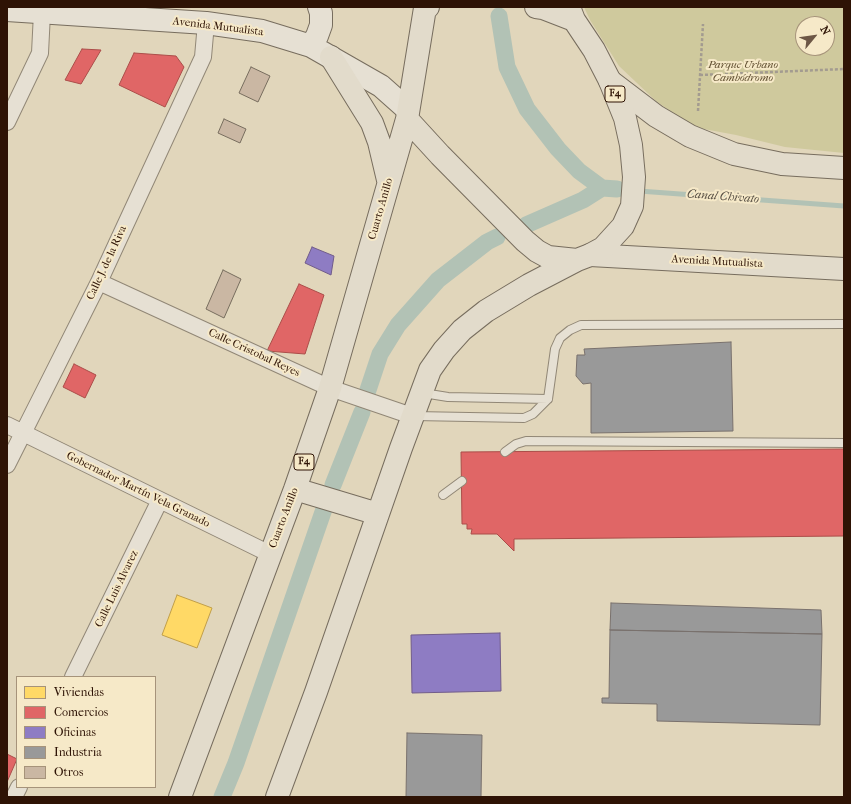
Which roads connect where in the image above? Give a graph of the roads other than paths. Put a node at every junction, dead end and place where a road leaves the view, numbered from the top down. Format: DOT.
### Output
graph roads {
  1 [pos="319,7"];
  2 [pos="422,7"];
  3 [pos="536,7"];
  4 [pos="7,10"];
  5 [pos="42,13"];
  6 [pos="572,14"];
  7 [pos="206,23"];
  8 [pos="311,46"];
  9 [pos="331,57"];
  10 [pos="610,80"];
  11 [pos="407,114"];
  12 [pos="7,122"];
  13 [pos="844,168"];
  14 [pos="389,183"];
  15 [pos="584,258"];
  16 [pos="844,269"];
  17 [pos="99,282"];
  18 [pos="844,324"];
  19 [pos="339,391"];
  20 [pos="422,392"];
  21 [pos="548,399"];
  22 [pos="412,416"];
  23 [pos="7,425"];
  24 [pos="22,433"];
  25 [pos="844,443"];
  26 [pos="505,452"];
  27 [pos="7,466"];
  28 [pos="462,481"];
  29 [pos="305,492"];
  30 [pos="443,495"];
  31 [pos="160,500"];
  32 [pos="378,514"];
  33 [pos="270,554"];
  34 [pos="73,676"];
  35 [pos="18,788"];
  36 [pos="14,797"];
  37 [pos="180,797"];
  38 [pos="276,797"];
  1 -- 8 [label="main road"];
  2 -- 11 [label="main road, F4"];
  3 -- 6 [label="main road, F4"];
  4 -- 5 [label="main road, Avenida Mutualista"];
  5 -- 7 [label="main road, Avenida Mutualista"];
  5 -- 12 [label="street"];
  6 -- 10 [label="main road, F4"];
  7 -- 8 [label="main road, Avenida Mutualista"];
  7 -- 17 [label="street, Calle J. de la Riva"];
  8 -- 9 [label="main road, Avenida Mutualista"];
  9 -- 11 [label="main road, Avenida Mutualista"];
  9 -- 14 [label="main road"];
  10 -- 13 [label="main road"];
  10 -- 15 [label="main road, F4"];
  11 -- 14 [label="main road, Cuarto Anillo / F4"];
  11 -- 15 [label="main road, Avenida Mutualista"];
  14 -- 19 [label="main road, Cuarto Anillo / F4"];
  15 -- 16 [label="main road, Avenida Mutualista"];
  15 -- 20 [label="main road, F4"];
  17 -- 19 [label="street, Calle Cristobal Reyes"];
  17 -- 24 [label="street, Calle J. de la Riva"];
  18 -- 21 [label="lane"];
  19 -- 22 [label="street, Calle Cristobal Reyes"];
  19 -- 29 [label="main road, Cuarto Anillo / F4"];
  20 -- 21 [label="lane"];
  20 -- 22 [label="main road, F4"];
  21 -- 22 [label="lane"];
  22 -- 32 [label="main road, F4"];
  23 -- 24 [label="street, Gobernador Martín Vela Granado"];
  24 -- 27 [label="street, Calle J. de la Riva"];
  24 -- 31 [label="street, Gobernador Martín Vela Granado"];
  25 -- 26 [label="lane"];
  28 -- 30 [label="lane"];
  29 -- 32 [label="main road"];
  29 -- 33 [label="main road, Cuarto Anillo / F4"];
  31 -- 33 [label="street, Gobernador Martín Vela Granado"];
  31 -- 34 [label="street, Calle Luis Alvarez"];
  32 -- 38 [label="main road, F4"];
  33 -- 37 [label="main road, Cuarto Anillo / F4"];
  35 -- 36 [label="street"];
}
